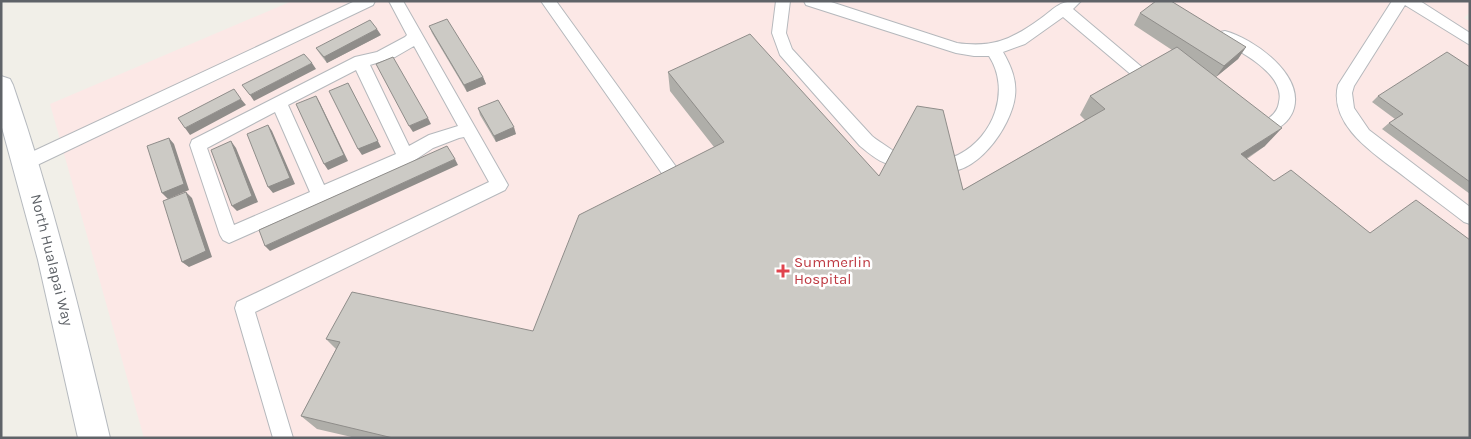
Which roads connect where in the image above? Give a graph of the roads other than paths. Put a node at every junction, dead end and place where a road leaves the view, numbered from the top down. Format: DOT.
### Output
graph roads {
  1 [pos="368,1"];
  2 [pos="396,1"];
  3 [pos="548,1"];
  4 [pos="784,1"];
  5 [pos="810,1"];
  6 [pos="1400,1"];
  7 [pos="1408,1"];
  8 [pos="1068,5"];
  9 [pos="1210,26"];
  10 [pos="416,36"];
  11 [pos="1470,40"];
  12 [pos="994,51"];
  13 [pos="360,61"];
  14 [pos="1145,78"];
  15 [pos="1,85"];
  16 [pos="278,103"];
  17 [pos="468,130"];
  18 [pos="1245,131"];
  19 [pos="406,157"];
  20 [pos="893,159"];
  21 [pos="27,162"];
  22 [pos="945,165"];
  23 [pos="676,180"];
  24 [pos="320,195"];
  25 [pos="1470,216"];
  26 [pos="94,438"];
  27 [pos="283,438"];
  1 -- 21 [label="lane"];
  2 -- 10 [label="lane"];
  3 -- 23 [label="lane"];
  4 -- 20 [label="lane"];
  5 -- 12 [label="lane"];
  6 -- 25 [label="lane"];
  7 -- 11 [label="lane"];
  8 -- 12 [label="lane"];
  8 -- 14 [label="lane"];
  9 -- 18 [label="lane"];
  10 -- 13 [label="lane"];
  10 -- 17 [label="lane"];
  12 -- 22 [label="lane"];
  13 -- 16 [label="lane"];
  13 -- 19 [label="lane"];
  15 -- 21 [label="main road, North Hualapai Way"];
  16 -- 24 [label="lane"];
  16 -- 24 [label="lane"];
  17 -- 19 [label="lane"];
  17 -- 27 [label="lane"];
  19 -- 24 [label="lane"];
  21 -- 26 [label="main road, North Hualapai Way"];
}
